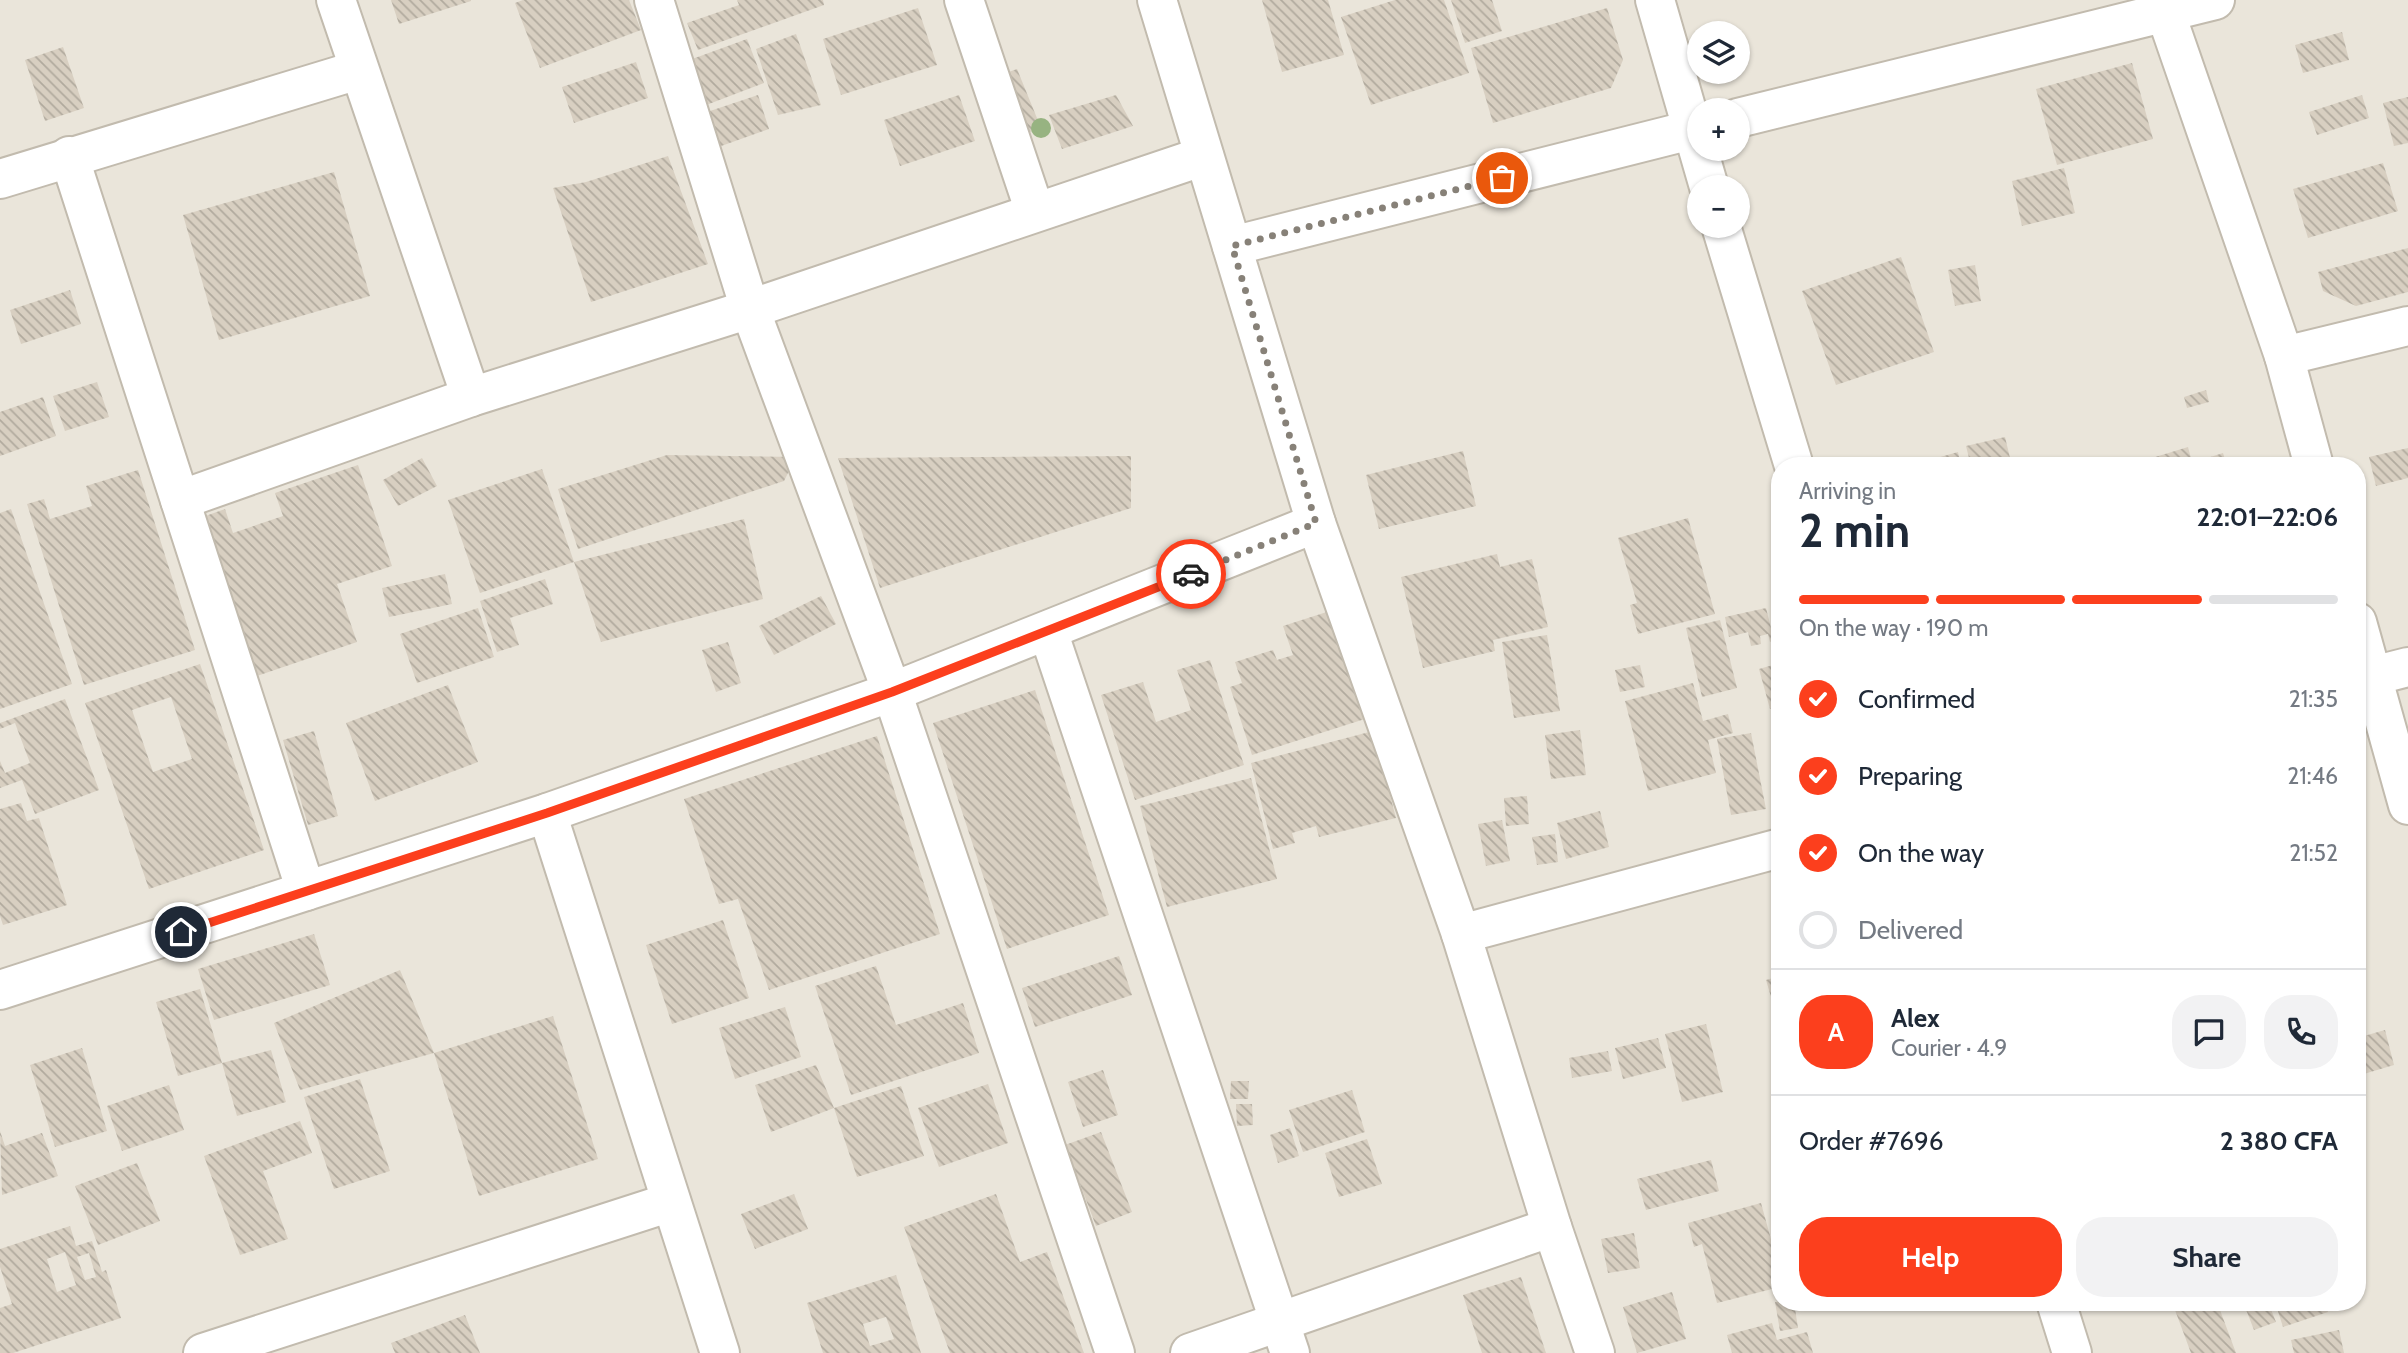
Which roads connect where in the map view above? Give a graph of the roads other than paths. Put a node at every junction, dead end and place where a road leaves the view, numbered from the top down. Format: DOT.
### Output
graph roads {
  1 [pos="336,0"];
  2 [pos="654,0"];
  3 [pos="964,0"];
  4 [pos="1157,0"];
  5 [pos="1655,0"];
  6 [pos="2215,0"];
  7 [pos="2163,6"];
  8 [pos="359,70"];
  9 [pos="1687,103"];
  10 [pos="1750,115"];
  11 [pos="1687,131"];
  12 [pos="69,156"];
  13 [pos="1203,156"];
  14 [pos="0,179"];
  15 [pos="1035,212"];
  16 [pos="1725,238"];
  17 [pos="1232,246"];
  18 [pos="750,309"];
  19 [pos="2408,326"];
  20 [pos="2284,356"];
  21 [pos="471,397"];
  22 [pos="1791,457"];
  23 [pos="2312,457"];
  24 [pos="180,500"];
  25 [pos="1316,523"];
  26 [pos="1048,631"];
  27 [pos="2366,643"];
  28 [pos="2379,674"];
  29 [pos="892,692"];
  30 [pos="2408,805"];
  31 [pos="547,813"];
  32 [pos="1771,850"];
  33 [pos="306,891"];
  34 [pos="1461,934"];
  35 [pos="2,983"];
  36 [pos="671,1202"];
  37 [pos="1552,1227"];
  38 [pos="2059,1311"];
  39 [pos="1285,1337"];
  40 [pos="203,1353"];
  41 [pos="720,1353"];
  42 [pos="1115,1353"];
  43 [pos="1190,1353"];
  44 [pos="1595,1353"];
  45 [pos="2072,1353"];
  1 -- 8 [label="street"];
  2 -- 18 [label="street"];
  3 -- 15 [label="street"];
  4 -- 13 [label="street"];
  5 -- 9 [label="street"];
  6 -- 7 [label="street"];
  7 -- 10 [label="street"];
  7 -- 20 [label="street"];
  8 -- 12 [label="street"];
  8 -- 21 [label="street"];
  11 -- 17 [label="street"];
  12 -- 14 [label="street"];
  12 -- 24 [label="street"];
  13 -- 15 [label="street"];
  13 -- 17 [label="street"];
  15 -- 18 [label="street"];
  16 -- 22 [label="street"];
  17 -- 25 [label="street"];
  18 -- 21 [label="street"];
  18 -- 29 [label="street"];
  19 -- 20 [label="street"];
  20 -- 23 [label="street"];
  21 -- 24 [label="street"];
  24 -- 33 [label="street"];
  25 -- 26 [label="street"];
  25 -- 34 [label="street"];
  26 -- 29 [label="street"];
  26 -- 39 [label="street"];
  27 -- 28 [label="street"];
  28 -- 30 [label="street"];
  29 -- 31 [label="street"];
  29 -- 42 [label="street"];
  31 -- 33 [label="street"];
  31 -- 36 [label="street"];
  32 -- 34 [label="street"];
  33 -- 35 [label="street"];
  34 -- 37 [label="street"];
  36 -- 40 [label="street"];
  36 -- 41 [label="street"];
  37 -- 39 [label="street"];
  37 -- 44 [label="street"];
  38 -- 45 [label="street"];
  39 -- 43 [label="street"];
}
